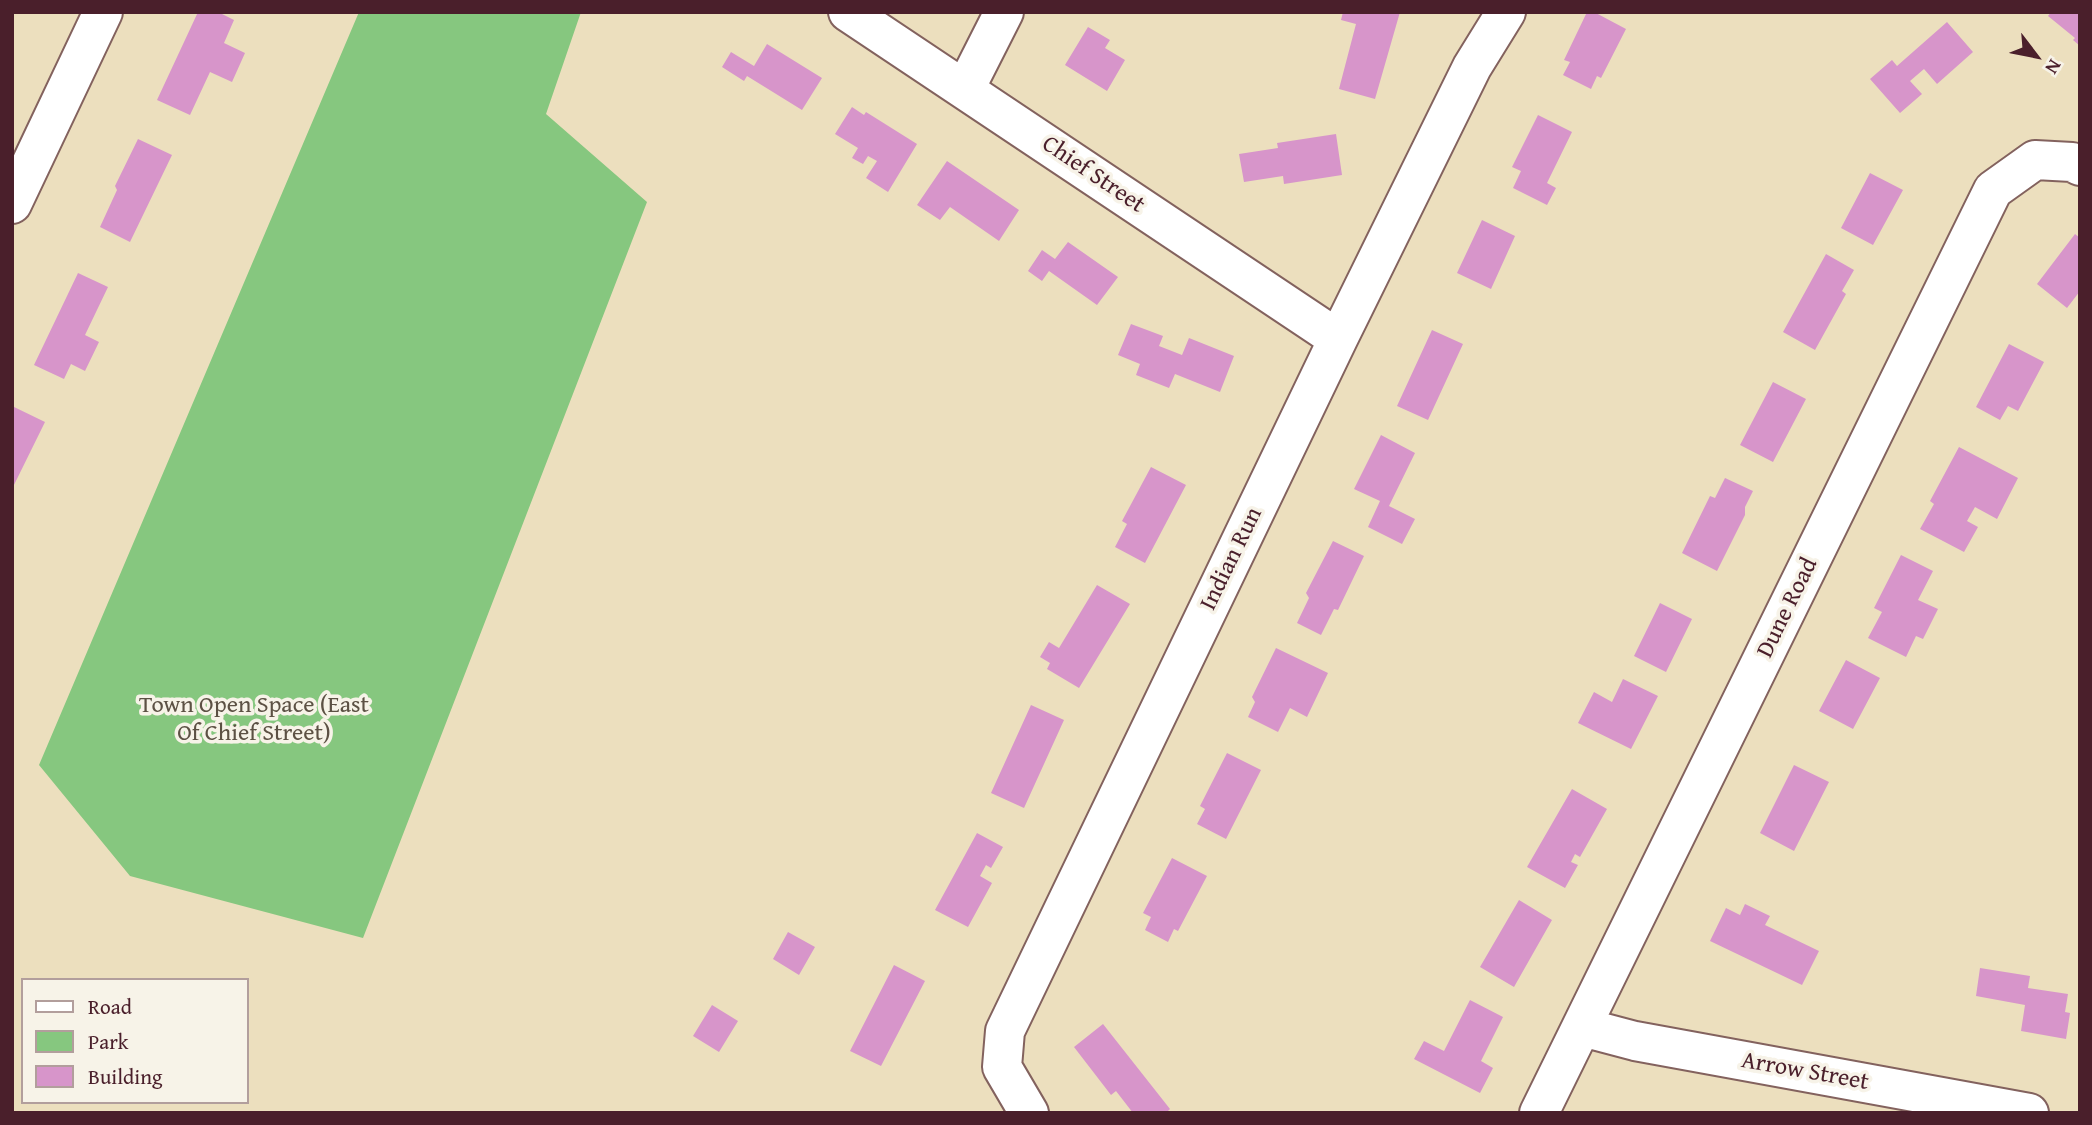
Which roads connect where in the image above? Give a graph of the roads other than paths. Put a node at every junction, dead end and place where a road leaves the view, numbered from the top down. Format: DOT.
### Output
graph roads {
  1 [pos="103,12"];
  2 [pos="848,12"];
  3 [pos="1004,12"];
  4 [pos="1506,12"];
  5 [pos="965,89"];
  6 [pos="2080,166"];
  7 [pos="12,204"];
  8 [pos="1338,339"];
  9 [pos="1582,1027"];
  10 [pos="1028,1113"];
  11 [pos="1539,1113"];
  12 [pos="2029,1113"];
  1 -- 7 [label="street"];
  2 -- 5 [label="street, Chief Street"];
  3 -- 5 [label="street"];
  4 -- 8 [label="street, Indian Run"];
  5 -- 8 [label="street, Chief Street"];
  6 -- 9 [label="street, Dune Road"];
  8 -- 10 [label="street, Indian Run"];
  9 -- 11 [label="street, Dune Road"];
  9 -- 12 [label="street, Arrow Street"];
}
